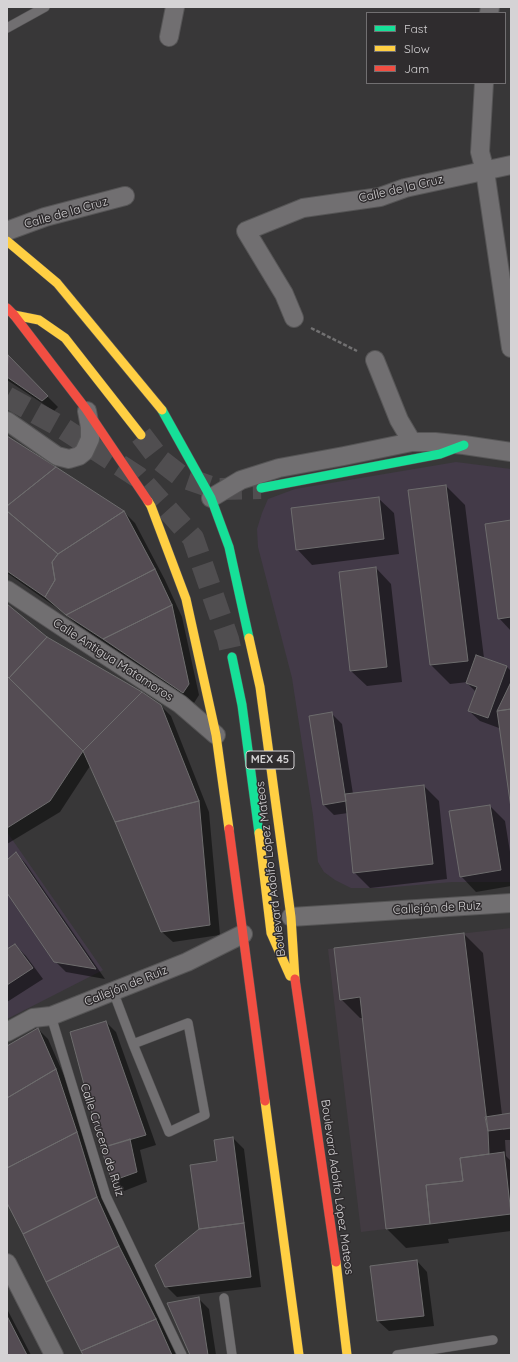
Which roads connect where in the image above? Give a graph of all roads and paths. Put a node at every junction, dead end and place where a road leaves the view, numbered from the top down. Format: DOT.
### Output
graph roads {
  1 [pos="45,7"];
  2 [pos="176,7"];
  3 [pos="7,28"];
  4 [pos="169,37"];
  5 [pos="484,84"];
  6 [pos="511,165"];
  7 [pos="485,171"];
  8 [pos="125,196"];
  9 [pos="7,231"];
  10 [pos="7,241"];
  11 [pos="7,308"];
  12 [pos="14,315"];
  13 [pos="294,318"];
  14 [pos="511,348"];
  15 [pos="375,360"];
  16 [pos="86,409"];
  17 [pos="7,421"];
  18 [pos="141,435"];
  19 [pos="412,442"];
  20 [pos="464,445"];
  21 [pos="511,452"];
  22 [pos="261,488"];
  23 [pos="211,498"];
  24 [pos="7,590"];
  25 [pos="232,657"];
  26 [pos="216,735"];
  27 [pos="511,903"];
  28 [pos="291,916"];
  29 [pos="243,934"];
  30 [pos="296,990"];
  31 [pos="113,991"];
  32 [pos="51,1016"];
  33 [pos="7,1032"];
  34 [pos="133,1044"];
  35 [pos="7,1264"];
  36 [pos="224,1298"];
  37 [pos="493,1340"];
  38 [pos="54,1355"];
  39 [pos="182,1355"];
  40 [pos="232,1355"];
  41 [pos="299,1355"];
  42 [pos="347,1355"];
  43 [pos="397,1355"];
  1 -- 3 [label="lane"];
  2 -- 4 [label="street"];
  5 -- 7 [label="street"];
  6 -- 7 [label="street, Calle de la Cruz"];
  7 -- 13 [label="street, Calle de la Cruz"];
  7 -- 14 [label="street"];
  8 -- 9 [label="street, Calle de la Cruz"];
  10 -- 23 [label="main road, Boulevard Adolfo López Mateos / MEX 45"];
  11 -- 12 [label="main road"];
  12 -- 16 [label="main road"];
  12 -- 18 [label="main road"];
  13 -- 15 [label="path"];
  15 -- 19 [label="street"];
  16 -- 17 [label="street"];
  16 -- 26 [label="main road"];
  19 -- 20 [label="street"];
  19 -- 23 [label="street"];
  20 -- 21 [label="street"];
  20 -- 22 [label="main road"];
  23 -- 28 [label="main road, Boulevard Adolfo López Mateos / MEX 45"];
  24 -- 26 [label="street, Calle Antigua Matamoros"];
  25 -- 30 [label="main road"];
  26 -- 29 [label="main road"];
  27 -- 28 [label="street, Callejón de Ruiz"];
  28 -- 30 [label="main road, Boulevard Adolfo López Mateos / MEX 45"];
  29 -- 31 [label="street, Callejón de Ruiz"];
  29 -- 41 [label="main road"];
  30 -- 42 [label="main road, Boulevard Adolfo López Mateos / MEX 45"];
  31 -- 32 [label="street, Callejón de Ruiz"];
  31 -- 34 [label="lane"];
  32 -- 33 [label="street, Callejón de Ruiz"];
  32 -- 39 [label="lane, Calle Crucero de Ruiz"];
  34 -- 34 [label="lane"];
  35 -- 38 [label="street"];
  36 -- 40 [label="lane"];
  37 -- 43 [label="lane"];
}
